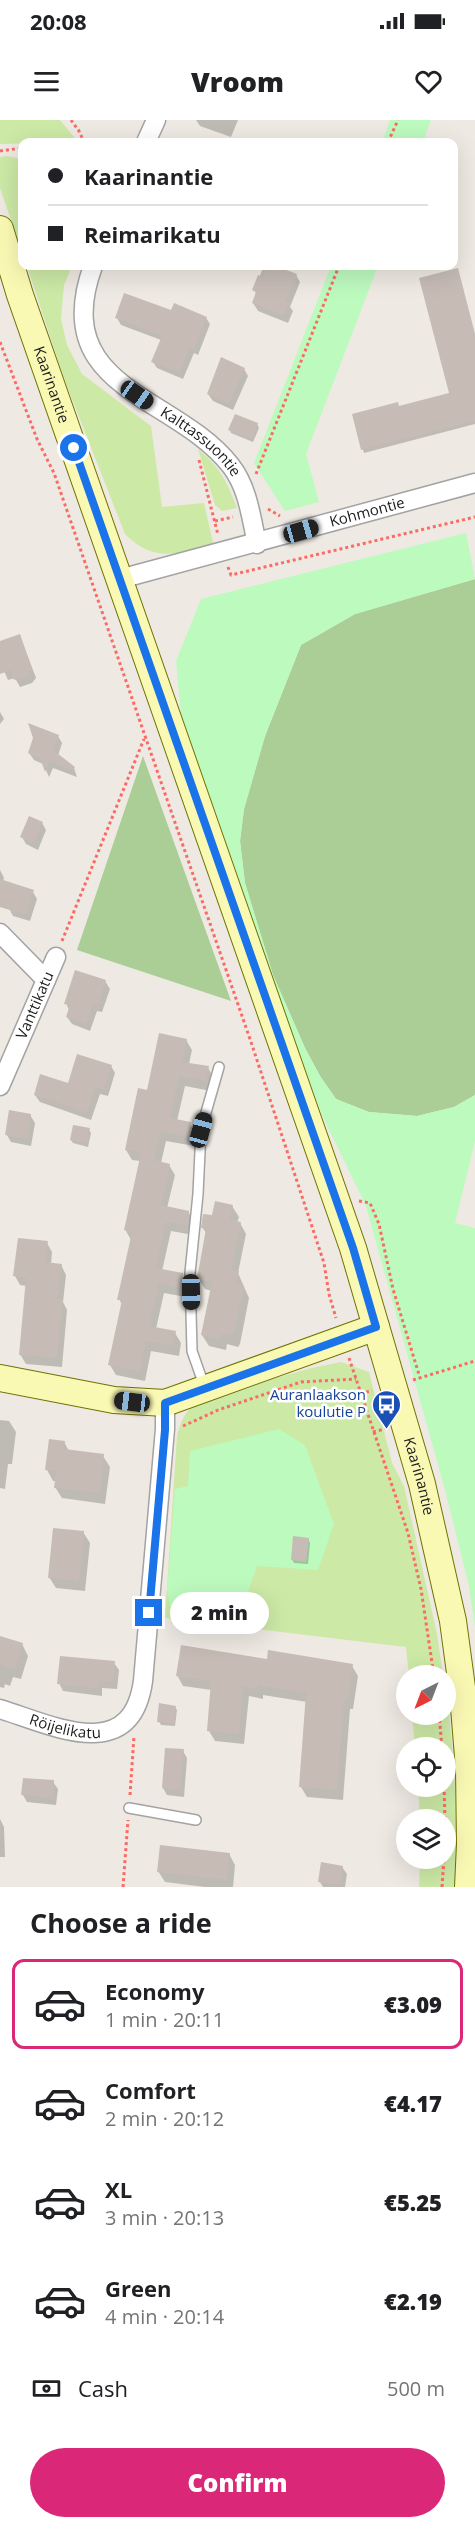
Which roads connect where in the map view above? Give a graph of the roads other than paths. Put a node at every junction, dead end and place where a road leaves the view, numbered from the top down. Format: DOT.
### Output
graph roads {
  1 [pos="156,120"];
  2 [pos="148,138"];
  3 [pos="0,229"];
  4 [pos="92,270"];
  5 [pos="475,483"];
  6 [pos="257,544"];
  7 [pos="120,579"];
  8 [pos="0,933"];
  9 [pos="56,957"];
  10 [pos="46,980"];
  11 [pos="219,1066"];
  12 [pos="0,1086"];
  13 [pos="376,1327"];
  14 [pos="0,1378"];
  15 [pos="206,1390"];
  16 [pos="165,1403"];
  17 [pos="0,1708"];
  18 [pos="129,1808"];
  19 [pos="196,1820"];
  20 [pos="468,1887"];
  1 -- 2 [label="street"];
  3 -- 7 [label="main road, Kaarinantie"];
  4 -- 6 [label="street, Kalttassuontie"];
  5 -- 6 [label="street, Kohmontie"];
  6 -- 7 [label="street, Kohmontie"];
  7 -- 13 [label="main road, Kaarinantie"];
  8 -- 10 [label="street"];
  9 -- 10 [label="street, Vanttikatu"];
  10 -- 12 [label="street, Vanttikatu"];
  11 -- 15 [label="lane"];
  13 -- 15 [label="main road"];
  13 -- 20 [label="main road, Kaarinantie"];
  14 -- 16 [label="main road"];
  15 -- 16 [label="main road"];
  16 -- 17 [label="street, Röijelikatu"];
  18 -- 19 [label="lane"];
}
